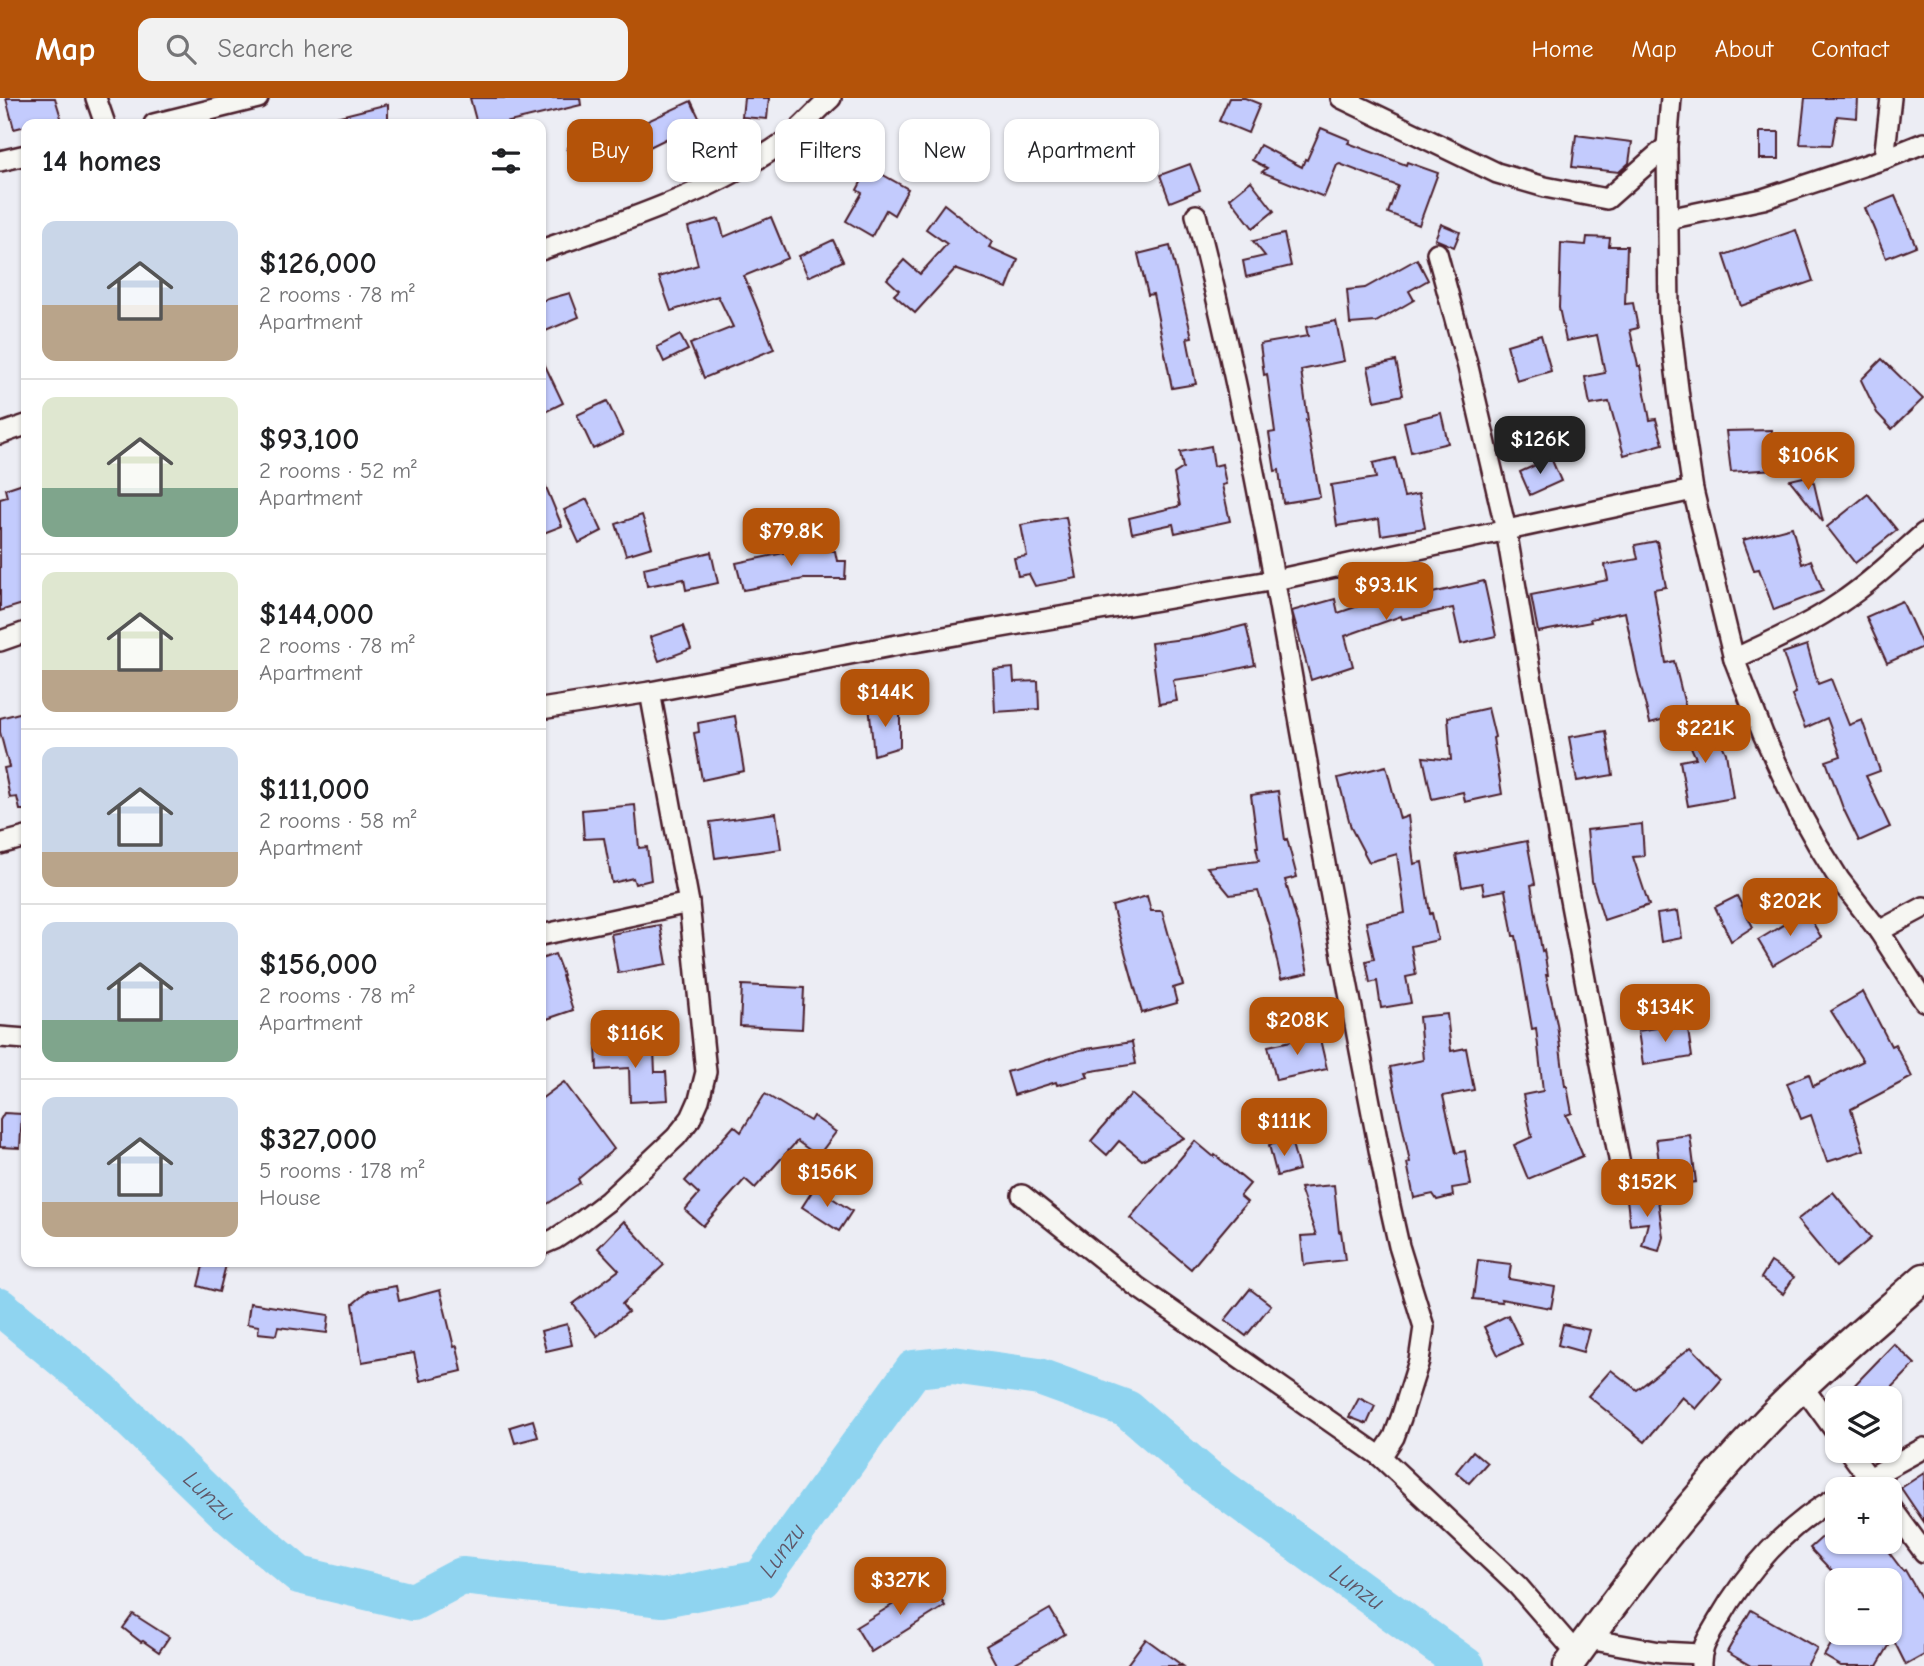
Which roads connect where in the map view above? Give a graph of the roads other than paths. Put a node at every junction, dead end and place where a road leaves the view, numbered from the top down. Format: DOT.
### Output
graph roads {
  1 [pos="96,98"];
  2 [pos="258,98"];
  3 [pos="831,98"];
  4 [pos="1341,98"];
  5 [pos="1671,98"];
  6 [pos="1891,98"];
  7 [pos="103,119"];
  8 [pos="174,119"];
  9 [pos="1924,143"];
  10 [pos="1667,146"];
  11 [pos="21,156"];
  12 [pos="1884,159"];
  13 [pos="0,161"];
  14 [pos="1196,215"];
  15 [pos="1668,219"];
  16 [pos="546,248"];
  17 [pos="1437,253"];
  18 [pos="21,427"];
  19 [pos="0,433"];
  20 [pos="1693,490"];
  21 [pos="1506,530"];
  22 [pos="1924,533"];
  23 [pos="1275,580"];
  24 [pos="21,634"];
  25 [pos="0,641"];
  26 [pos="1734,659"];
  27 [pos="650,692"];
  28 [pos="546,708"];
  29 [pos="21,838"];
  30 [pos="0,844"];
  31 [pos="689,903"];
  32 [pos="1924,906"];
  33 [pos="1879,932"];
  34 [pos="546,934"];
  35 [pos="1924,1001"];
  36 [pos="0,1037"];
  37 [pos="21,1039"];
  38 [pos="1623,1180"];
  39 [pos="1022,1195"];
  40 [pos="546,1243"];
  41 [pos="1924,1278"];
  42 [pos="1803,1387"];
  43 [pos="1825,1417"];
  44 [pos="1924,1448"];
  45 [pos="1381,1457"];
  46 [pos="1882,1477"];
  47 [pos="1825,1505"];
  48 [pos="1902,1522"];
  49 [pos="1924,1552"];
  50 [pos="1578,1653"];
  51 [pos="1700,1660"];
  1 -- 7 [label="street"];
  2 -- 8 [label="street"];
  3 -- 16 [label="street"];
  4 -- 10 [label="street"];
  5 -- 10 [label="street"];
  6 -- 12 [label="street"];
  9 -- 12 [label="street"];
  10 -- 15 [label="street"];
  11 -- 13 [label="street"];
  12 -- 15 [label="street"];
  14 -- 23 [label="street"];
  15 -- 20 [label="street"];
  17 -- 21 [label="street"];
  18 -- 19 [label="street"];
  20 -- 21 [label="street"];
  20 -- 26 [label="street"];
  21 -- 23 [label="street"];
  21 -- 38 [label="street"];
  22 -- 26 [label="street"];
  23 -- 27 [label="street"];
  23 -- 45 [label="street"];
  24 -- 25 [label="street"];
  26 -- 33 [label="street"];
  27 -- 28 [label="street"];
  27 -- 31 [label="street"];
  29 -- 30 [label="street"];
  31 -- 34 [label="street"];
  31 -- 40 [label="street"];
  32 -- 33 [label="street"];
  33 -- 35 [label="street"];
  36 -- 37 [label="street"];
  39 -- 45 [label="street"];
  41 -- 42 [label="main road"];
  42 -- 43 [label="street"];
  42 -- 50 [label="main road"];
  44 -- 46 [label="street"];
  45 -- 50 [label="street"];
  47 -- 51 [label="street"];
  48 -- 49 [label="street"];
  50 -- 51 [label="street"];
}
